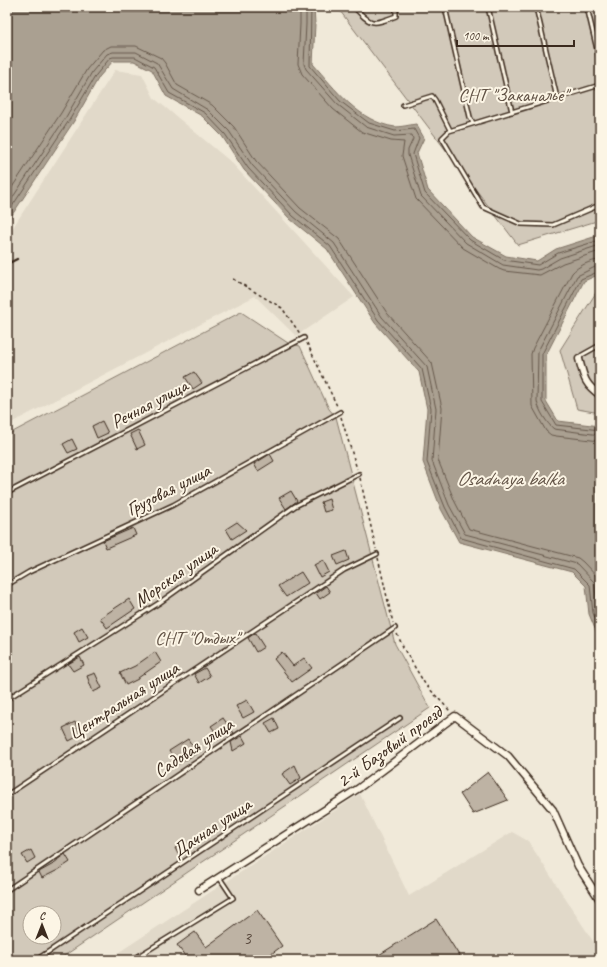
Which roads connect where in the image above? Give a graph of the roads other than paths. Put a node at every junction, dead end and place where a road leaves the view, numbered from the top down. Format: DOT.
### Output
graph roads {
  1 [pos="354,7"];
  2 [pos="396,7"];
  3 [pos="445,7"];
  4 [pos="488,7"];
  5 [pos="536,7"];
  6 [pos="587,7"];
  7 [pos="600,62"];
  8 [pos="600,85"];
  9 [pos="557,98"];
  10 [pos="403,105"];
  11 [pos="512,112"];
  12 [pos="473,123"];
  13 [pos="450,130"];
  14 [pos="600,207"];
  15 [pos="304,338"];
  16 [pos="600,345"];
  17 [pos="579,359"];
  18 [pos="600,396"];
  19 [pos="340,412"];
  20 [pos="359,474"];
  21 [pos="7,493"];
  22 [pos="377,554"];
  23 [pos="7,585"];
  24 [pos="395,628"];
  25 [pos="7,699"];
  26 [pos="400,718"];
  27 [pos="7,795"];
  28 [pos="219,877"];
  29 [pos="7,890"];
  30 [pos="199,890"];
  31 [pos="600,900"];
  32 [pos="36,960"];
  33 [pos="132,960"];
  1 -- 2 [label="lane"];
  3 -- 12 [label="lane"];
  4 -- 11 [label="lane"];
  5 -- 9 [label="lane"];
  6 -- 7 [label="lane"];
  8 -- 9 [label="lane"];
  9 -- 11 [label="lane"];
  10 -- 13 [label="lane"];
  11 -- 12 [label="lane"];
  12 -- 13 [label="lane"];
  13 -- 14 [label="lane"];
  15 -- 21 [label="lane, Речная улица"];
  16 -- 17 [label="lane"];
  17 -- 18 [label="street"];
  19 -- 23 [label="lane, Грузовая улица"];
  20 -- 25 [label="lane, Морская улица"];
  22 -- 27 [label="lane, Центральная улица"];
  24 -- 29 [label="lane, Садовая улица"];
  26 -- 32 [label="lane, Дачная улица"];
  28 -- 30 [label="street, 2-й Базовый проезд"];
  28 -- 31 [label="street, 2-й Базовый проезд"];
  28 -- 33 [label="lane"];
}
